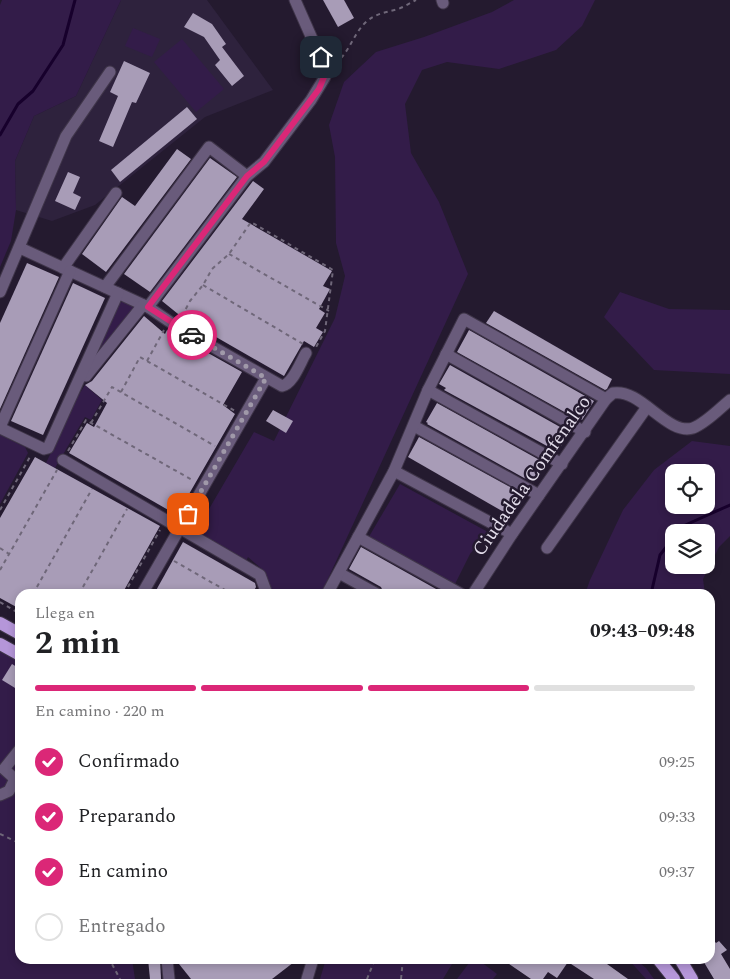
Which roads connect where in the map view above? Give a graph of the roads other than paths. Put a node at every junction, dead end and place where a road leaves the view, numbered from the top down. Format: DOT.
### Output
graph roads {
  1 [pos="295,0"];
  2 [pos="110,72"];
  3 [pos="247,176"];
  4 [pos="116,193"];
  5 [pos="20,248"];
  6 [pos="67,269"];
  7 [pos="105,287"];
  8 [pos="0,292"];
  9 [pos="118,293"];
  10 [pos="146,306"];
  11 [pos="310,350"];
  12 [pos="446,354"];
  13 [pos="266,378"];
  14 [pos="75,389"];
  15 [pos="428,390"];
  16 [pos="606,399"];
  17 [pos="730,400"];
  18 [pos="647,407"];
  19 [pos="414,426"];
  20 [pos="0,427"];
  21 [pos="584,432"];
  22 [pos="63,460"];
  23 [pos="562,464"];
  24 [pos="394,471"];
  25 [pos="539,495"];
  26 [pos="180,527"];
  27 [pos="512,534"];
  28 [pos="358,537"];
  29 [pos="547,548"];
  30 [pos="339,572"];
  31 [pos="145,589"];
  32 [pos="265,589"];
  33 [pos="330,589"];
  34 [pos="368,589"];
  35 [pos="452,589"];
  36 [pos="477,589"];
  37 [pos="0,623"];
  38 [pos="15,631"];
  39 [pos="0,644"];
  40 [pos="15,652"];
  41 [pos="15,755"];
  42 [pos="15,779"];
  43 [pos="15,779"];
  44 [pos="0,795"];
  45 [pos="168,964"];
  46 [pos="312,964"];
  47 [pos="662,964"];
  48 [pos="683,964"];
  49 [pos="169,979"];
  50 [pos="307,979"];
  51 [pos="674,979"];
  52 [pos="692,979"];
  1 -- 3 [label="street"];
  2 -- 5 [label="street"];
  3 -- 7 [label="street"];
  3 -- 10 [label="street"];
  4 -- 6 [label="street"];
  5 -- 6 [label="street"];
  5 -- 8 [label="street"];
  6 -- 7 [label="street"];
  6 -- 20 [label="street"];
  7 -- 9 [label="street"];
  9 -- 10 [label="street"];
  9 -- 14 [label="street"];
  10 -- 13 [label="street"];
  10 -- 14 [label="street"];
  11 -- 13 [label="street"];
  12 -- 15 [label="street"];
  12 -- 16 [label="street"];
  12 -- 21 [label="street"];
  13 -- 26 [label="street"];
  14 -- 20 [label="street"];
  15 -- 19 [label="street"];
  15 -- 23 [label="street"];
  16 -- 18 [label="street, Ciudadela Comfenalco"];
  16 -- 21 [label="street, Ciudadela Comfenalco"];
  17 -- 18 [label="street"];
  18 -- 29 [label="street"];
  19 -- 24 [label="street"];
  19 -- 25 [label="street"];
  21 -- 23 [label="street, Ciudadela Comfenalco"];
  22 -- 26 [label="street"];
  23 -- 25 [label="street, Ciudadela Comfenalco"];
  24 -- 27 [label="street"];
  24 -- 28 [label="street"];
  25 -- 27 [label="street, Ciudadela Comfenalco"];
  26 -- 31 [label="street"];
  26 -- 32 [label="street"];
  27 -- 36 [label="street, Ciudadela Comfenalco"];
  28 -- 30 [label="street"];
  28 -- 35 [label="street"];
  30 -- 33 [label="street"];
  30 -- 34 [label="street"];
  37 -- 38 [label="main road"];
  39 -- 40 [label="main road"];
  41 -- 43 [label="street"];
  42 -- 44 [label="street"];
  45 -- 49 [label="street"];
  46 -- 50 [label="street"];
  47 -- 51 [label="main road"];
  48 -- 52 [label="main road"];
}
